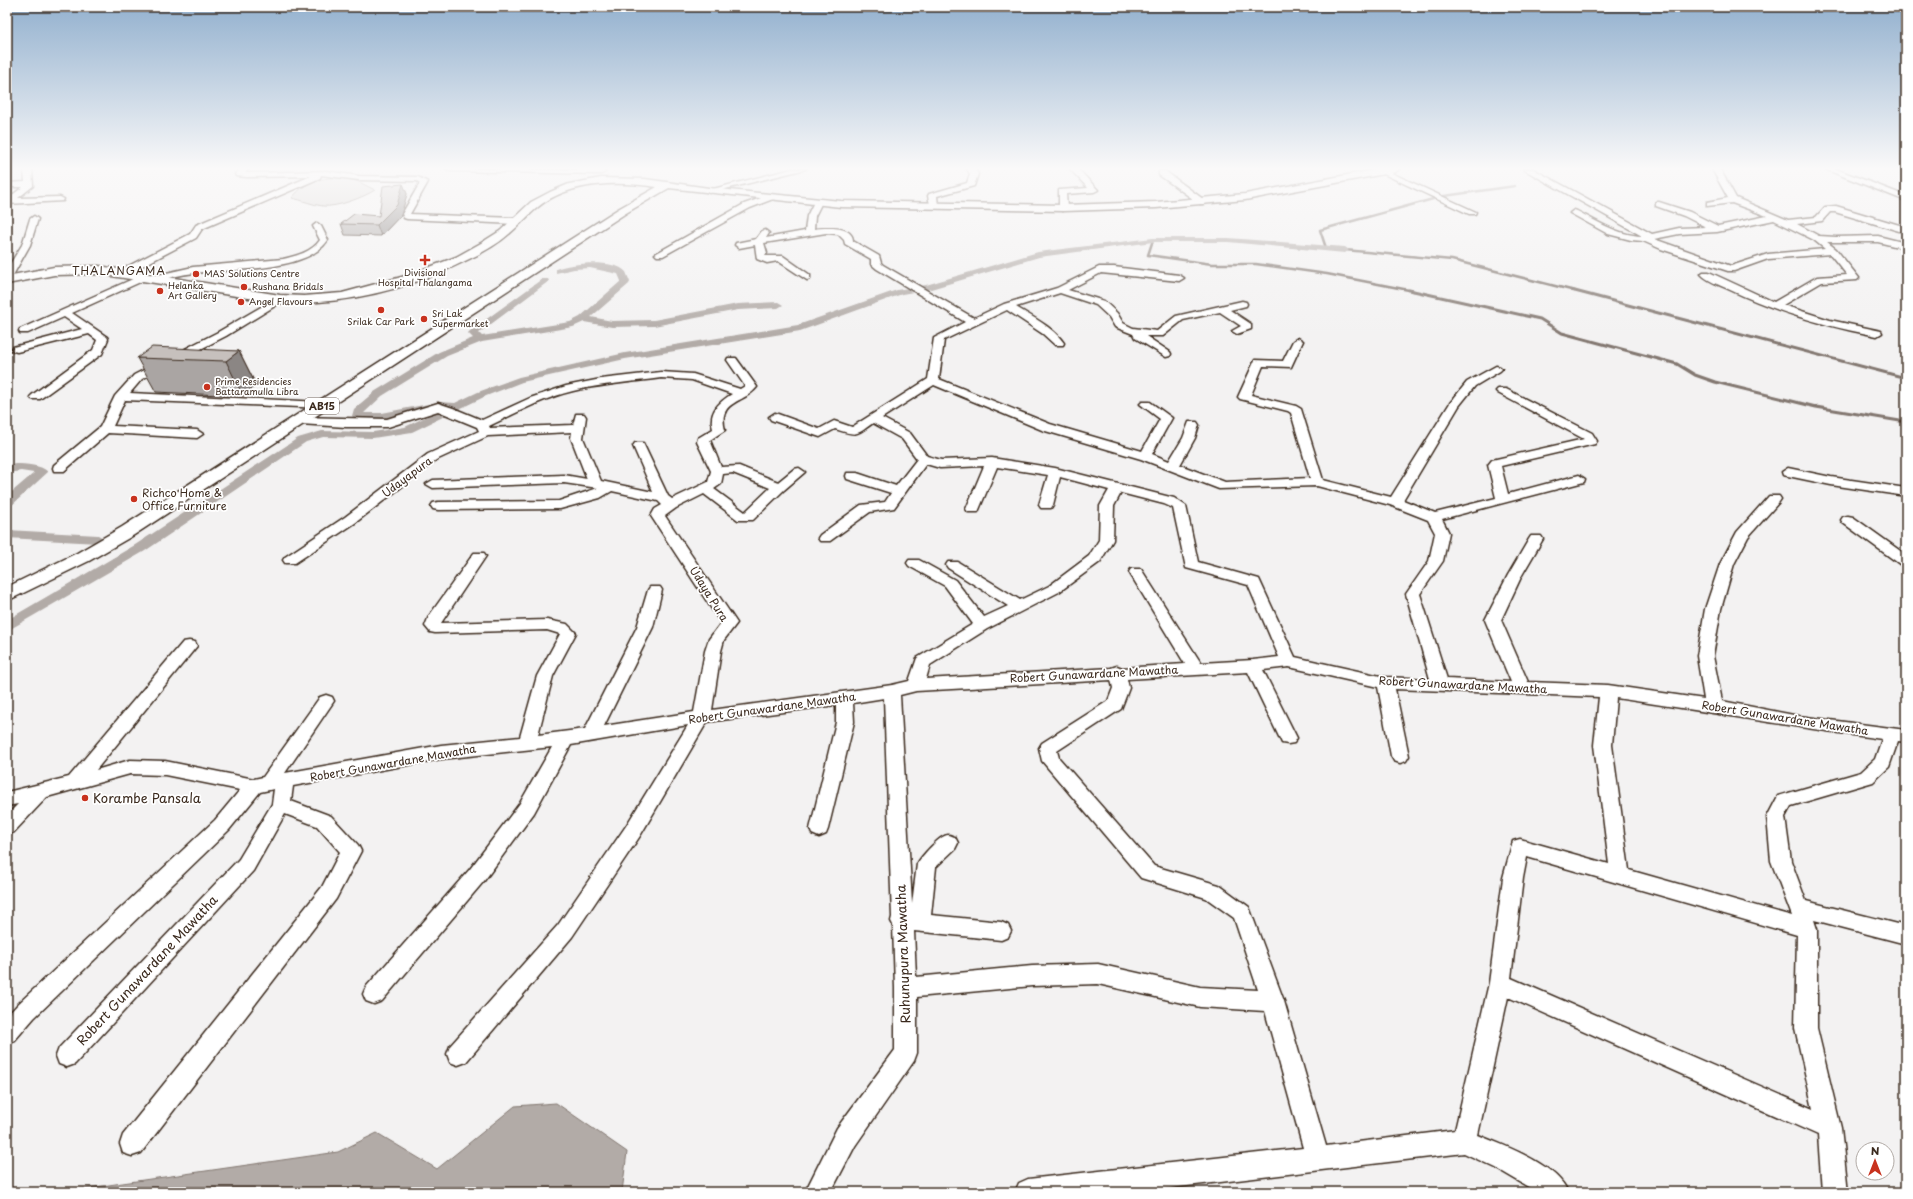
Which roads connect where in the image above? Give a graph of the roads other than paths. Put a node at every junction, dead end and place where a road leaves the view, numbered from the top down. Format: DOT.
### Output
graph roads {
  1 [pos="32,225"];
  2 [pos="204,225"];
  3 [pos="512,225"];
  4 [pos="600,225"];
  5 [pos="715,225"];
  6 [pos="810,225"];
  7 [pos="1598,225"];
  8 [pos="1625,225"];
  9 [pos="1709,225"];
  10 [pos="1737,225"];
  11 [pos="1791,225"];
  12 [pos="1890,225"];
  13 [pos="317,226"];
  14 [pos="769,229"];
  15 [pos="1717,229"];
  16 [pos="1906,230"];
  17 [pos="809,233"];
  18 [pos="1648,238"];
  19 [pos="1817,238"];
  20 [pos="1906,238"];
  21 [pos="1878,239"];
  22 [pos="759,241"];
  23 [pos="739,245"];
  24 [pos="1906,246"];
  25 [pos="1833,251"];
  26 [pos="660,254"];
  27 [pos="122,273"];
  28 [pos="1706,274"];
  29 [pos="807,277"];
  30 [pos="7,278"];
  31 [pos="150,278"];
  32 [pos="1179,278"];
  33 [pos="1060,290"];
  34 [pos="280,299"];
  35 [pos="1242,304"];
  36 [pos="1008,306"];
  37 [pos="1774,306"];
  38 [pos="1222,309"];
  39 [pos="66,313"];
  40 [pos="972,322"];
  41 [pos="92,330"];
  42 [pos="24,331"];
  43 [pos="1237,331"];
  44 [pos="1137,332"];
  45 [pos="1877,333"];
  46 [pos="1298,341"];
  47 [pos="1059,343"];
  48 [pos="17,349"];
  49 [pos="1166,354"];
  50 [pos="732,360"];
  51 [pos="165,364"];
  52 [pos="189,365"];
  53 [pos="1496,369"];
  54 [pos="933,381"];
  55 [pos="1502,391"];
  56 [pos="741,393"];
  57 [pos="121,396"];
  58 [pos="36,397"];
  59 [pos="1146,404"];
  60 [pos="322,406"];
  61 [pos="775,417"];
  62 [pos="873,418"];
  63 [pos="300,420"];
  64 [pos="1193,425"];
  65 [pos="105,429"];
  66 [pos="484,429"];
  67 [pos="197,434"];
  68 [pos="639,446"];
  69 [pos="1145,456"];
  70 [pos="923,459"];
  71 [pos="992,462"];
  72 [pos="1173,465"];
  73 [pos="59,468"];
  74 [pos="717,471"];
  75 [pos="800,472"];
  76 [pos="1055,472"];
  77 [pos="1788,472"];
  78 [pos="852,476"];
  79 [pos="1579,479"];
  80 [pos="1317,482"];
  81 [pos="433,484"];
  82 [pos="596,484"];
  83 [pos="611,487"];
  84 [pos="779,487"];
  85 [pos="1117,488"];
  86 [pos="705,489"];
  87 [pos="899,491"];
  88 [pos="1906,492"];
  89 [pos="1774,499"];
  90 [pos="1503,500"];
  91 [pos="666,501"];
  92 [pos="1395,502"];
  93 [pos="1046,504"];
  94 [pos="438,506"];
  95 [pos="973,509"];
  96 [pos="1434,517"];
  97 [pos="1848,520"];
  98 [pos="825,538"];
  99 [pos="1536,539"];
  100 [pos="479,556"];
  101 [pos="1905,559"];
  102 [pos="290,560"];
  103 [pos="914,563"];
  104 [pos="953,565"];
  105 [pos="1136,572"];
  106 [pos="655,590"];
  107 [pos="7,596"];
  108 [pos="1019,606"];
  109 [pos="982,625"];
  110 [pos="189,646"];
  111 [pos="1289,661"];
  112 [pos="1253,666"];
  113 [pos="1196,668"];
  114 [pos="1118,672"];
  115 [pos="1385,683"];
  116 [pos="1440,684"];
  117 [pos="916,685"];
  118 [pos="1522,688"];
  119 [pos="892,691"];
  120 [pos="1608,691"];
  121 [pos="844,698"];
  122 [pos="326,701"];
  123 [pos="1714,706"];
  124 [pos="702,717"];
  125 [pos="591,735"];
  126 [pos="1899,735"];
  127 [pos="1288,738"];
  128 [pos="565,739"];
  129 [pos="527,743"];
  130 [pos="1400,756"];
  131 [pos="76,780"];
  132 [pos="269,784"];
  133 [pos="41,792"];
  134 [pos="7,799"];
  135 [pos="281,806"];
  136 [pos="7,827"];
  137 [pos="819,829"];
  138 [pos="948,843"];
  139 [pos="1620,875"];
  140 [pos="1800,908"];
  141 [pos="911,922"];
  142 [pos="1808,929"];
  143 [pos="1000,931"];
  144 [pos="1906,935"];
  145 [pos="1500,983"];
  146 [pos="906,988"];
  147 [pos="374,994"];
  148 [pos="1273,1001"];
  149 [pos="7,1032"];
  150 [pos="458,1054"];
  151 [pos="67,1056"];
  152 [pos="1829,1128"];
  153 [pos="1465,1141"];
  154 [pos="132,1144"];
  155 [pos="1318,1159"];
  156 [pos="818,1192"];
  157 [pos="1028,1192"];
  158 [pos="1032,1192"];
  159 [pos="1555,1192"];
  160 [pos="1835,1192"];
  1 -- 30 [label="street"];
  2 -- 27 [label="street"];
  3 -- 34 [label="main road"];
  4 -- 60 [label="main road, AB15"];
  5 -- 26 [label="street"];
  6 -- 17 [label="street"];
  7 -- 18 [label="street"];
  8 -- 18 [label="street"];
  9 -- 15 [label="street"];
  10 -- 15 [label="street"];
  11 -- 19 [label="street"];
  12 -- 16 [label="street"];
  13 -- 31 [label="street"];
  14 -- 22 [label="street"];
  15 -- 18 [label="street"];
  17 -- 22 [label="street"];
  17 -- 40 [label="street"];
  18 -- 25 [label="street"];
  19 -- 21 [label="street"];
  19 -- 25 [label="street"];
  20 -- 21 [label="street"];
  21 -- 24 [label="street"];
  22 -- 23 [label="street"];
  22 -- 29 [label="street"];
  25 -- 37 [label="street"];
  27 -- 30 [label="main road"];
  27 -- 31 [label="main road"];
  28 -- 37 [label="street"];
  31 -- 34 [label="main road"];
  31 -- 39 [label="street"];
  32 -- 33 [label="street"];
  33 -- 36 [label="street"];
  33 -- 44 [label="street"];
  34 -- 51 [label="street"];
  35 -- 38 [label="street"];
  36 -- 40 [label="street"];
  36 -- 47 [label="street"];
  37 -- 45 [label="street"];
  38 -- 43 [label="street"];
  38 -- 44 [label="street"];
  39 -- 41 [label="street"];
  39 -- 42 [label="street"];
  40 -- 54 [label="street"];
  41 -- 48 [label="street"];
  41 -- 58 [label="street"];
  44 -- 49 [label="street"];
  46 -- 80 [label="street"];
  50 -- 56 [label="street"];
  51 -- 52 [label="street"];
  51 -- 57 [label="street"];
  53 -- 92 [label="street"];
  54 -- 62 [label="street"];
  54 -- 69 [label="street"];
  55 -- 90 [label="street"];
  56 -- 66 [label="street, Udayapura"];
  56 -- 74 [label="street"];
  57 -- 60 [label="street"];
  57 -- 65 [label="street"];
  59 -- 69 [label="street"];
  60 -- 63 [label="main road, AB15"];
  61 -- 62 [label="street"];
  62 -- 70 [label="street"];
  63 -- 66 [label="street"];
  63 -- 107 [label="main road, AB15"];
  64 -- 72 [label="street"];
  65 -- 67 [label="street"];
  65 -- 73 [label="street"];
  66 -- 82 [label="street"];
  66 -- 102 [label="street, Udayapura"];
  68 -- 91 [label="street"];
  69 -- 72 [label="street"];
  70 -- 71 [label="street"];
  70 -- 87 [label="street"];
  71 -- 76 [label="street"];
  71 -- 95 [label="street"];
  72 -- 80 [label="street"];
  74 -- 84 [label="street"];
  74 -- 86 [label="street"];
  75 -- 84 [label="street"];
  76 -- 85 [label="street"];
  76 -- 93 [label="street"];
  77 -- 88 [label="street"];
  78 -- 87 [label="street"];
  79 -- 90 [label="street"];
  80 -- 92 [label="street"];
  81 -- 82 [label="street"];
  82 -- 83 [label="street"];
  83 -- 91 [label="street"];
  83 -- 94 [label="street"];
  84 -- 86 [label="street"];
  85 -- 108 [label="street"];
  85 -- 111 [label="street"];
  86 -- 91 [label="street"];
  87 -- 98 [label="street"];
  89 -- 123 [label="street"];
  90 -- 96 [label="street"];
  91 -- 124 [label="street, Udaya Pura"];
  92 -- 96 [label="street"];
  96 -- 116 [label="street"];
  97 -- 101 [label="street"];
  99 -- 118 [label="street"];
  100 -- 129 [label="street"];
  103 -- 109 [label="street"];
  104 -- 108 [label="street"];
  105 -- 113 [label="street"];
  106 -- 125 [label="street"];
  108 -- 109 [label="street"];
  109 -- 117 [label="street"];
  110 -- 131 [label="street"];
  111 -- 112 [label="street, Robert Gunawardane Mawatha"];
  111 -- 115 [label="street, Robert Gunawardane Mawatha"];
  112 -- 113 [label="street, Robert Gunawardane Mawatha"];
  112 -- 127 [label="street"];
  113 -- 114 [label="street, Robert Gunawardane Mawatha"];
  114 -- 117 [label="street, Robert Gunawardane Mawatha"];
  114 -- 148 [label="street"];
  115 -- 116 [label="street, Robert Gunawardane Mawatha"];
  115 -- 130 [label="street"];
  116 -- 118 [label="street, Robert Gunawardane Mawatha"];
  117 -- 119 [label="street, Robert Gunawardane Mawatha"];
  118 -- 120 [label="street, Robert Gunawardane Mawatha"];
  119 -- 121 [label="street, Robert Gunawardane Mawatha"];
  119 -- 141 [label="street, Ruhunupura Mawatha"];
  120 -- 123 [label="street, Robert Gunawardane Mawatha"];
  120 -- 139 [label="street"];
  121 -- 124 [label="street, Robert Gunawardane Mawatha"];
  121 -- 137 [label="street"];
  122 -- 132 [label="street"];
  123 -- 126 [label="street, Robert Gunawardane Mawatha"];
  124 -- 125 [label="street, Robert Gunawardane Mawatha"];
  124 -- 150 [label="street"];
  125 -- 128 [label="street, Robert Gunawardane Mawatha"];
  126 -- 140 [label="street"];
  128 -- 129 [label="street, Robert Gunawardane Mawatha"];
  128 -- 147 [label="street"];
  129 -- 132 [label="street, Robert Gunawardane Mawatha"];
  131 -- 132 [label="street, Robert Gunawardane Mawatha"];
  131 -- 133 [label="street, Robert Gunawardane Mawatha"];
  132 -- 135 [label="street, Robert Gunawardane Mawatha"];
  132 -- 149 [label="street"];
  133 -- 134 [label="street, Robert Gunawardane Mawatha"];
  133 -- 136 [label="street"];
  135 -- 151 [label="street, Robert Gunawardane Mawatha"];
  135 -- 154 [label="street"];
  138 -- 141 [label="street"];
  139 -- 142 [label="street"];
  139 -- 145 [label="street"];
  140 -- 142 [label="street"];
  140 -- 144 [label="street"];
  141 -- 143 [label="street"];
  141 -- 146 [label="street, Ruhunupura Mawatha"];
  142 -- 152 [label="street"];
  145 -- 152 [label="street"];
  145 -- 153 [label="street"];
  146 -- 148 [label="street"];
  146 -- 156 [label="street, Ruhunupura Mawatha"];
  148 -- 155 [label="street"];
  152 -- 160 [label="street"];
  153 -- 155 [label="street"];
  153 -- 159 [label="street"];
  155 -- 158 [label="street"];
  157 -- 158 [label="street"];
}
